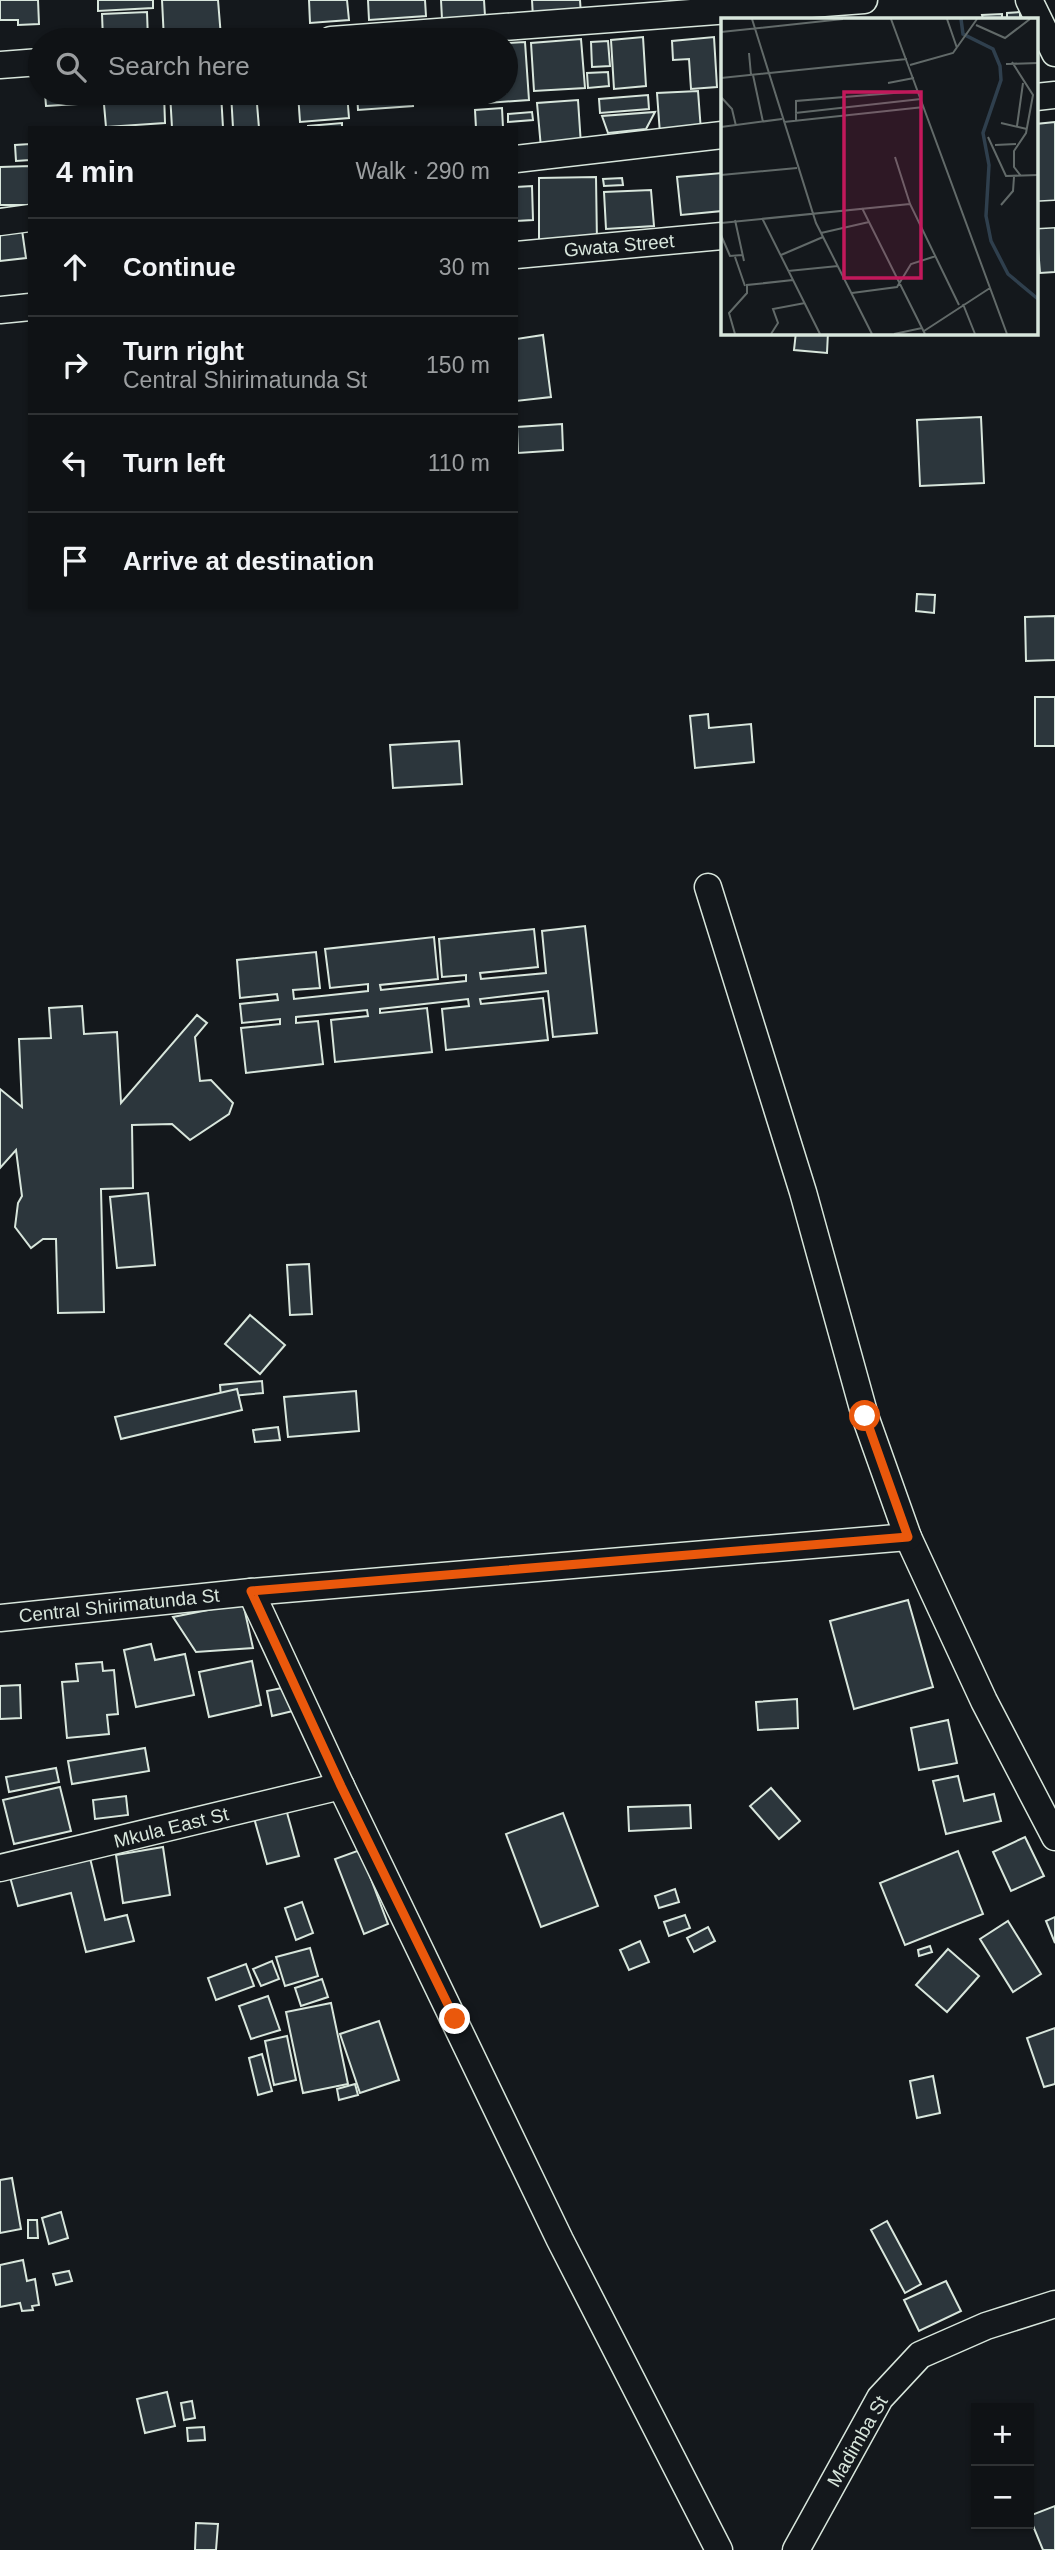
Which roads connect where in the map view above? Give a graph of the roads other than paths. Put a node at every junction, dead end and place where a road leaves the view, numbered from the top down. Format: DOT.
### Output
graph roads {
  1 [pos="864,0"];
  2 [pos="1030,0"];
  3 [pos="491,28"];
  4 [pos="1055,53"];
  5 [pos="28,63"];
  6 [pos="0,65"];
  7 [pos="721,135"];
  8 [pos="518,159"];
  9 [pos="28,218"];
  10 [pos="0,222"];
  11 [pos="721,236"];
  12 [pos="518,255"];
  13 [pos="28,307"];
  14 [pos="0,310"];
  15 [pos="708,887"];
  16 [pos="908,1537"];
  17 [pos="251,1591"];
  18 [pos="0,1618"];
  19 [pos="341,1786"];
  20 [pos="1055,1837"];
  21 [pos="0,1868"];
  22 [pos="1055,2304"];
  23 [pos="719,2550"];
  24 [pos="796,2550"];
  1 -- 3 [label="street"];
  2 -- 4 [label="street"];
  5 -- 6 [label="street"];
  7 -- 8 [label="street"];
  9 -- 10 [label="street"];
  11 -- 12 [label="street, Gwata Street"];
  13 -- 14 [label="street"];
  15 -- 16 [label="street"];
  16 -- 17 [label="street, Central Shirimatunda St"];
  16 -- 20 [label="street"];
  17 -- 18 [label="street, Central Shirimatunda St"];
  17 -- 19 [label="street"];
  19 -- 21 [label="street, Mkula East St"];
  19 -- 23 [label="street"];
  22 -- 24 [label="street, Madimba St"];
}
